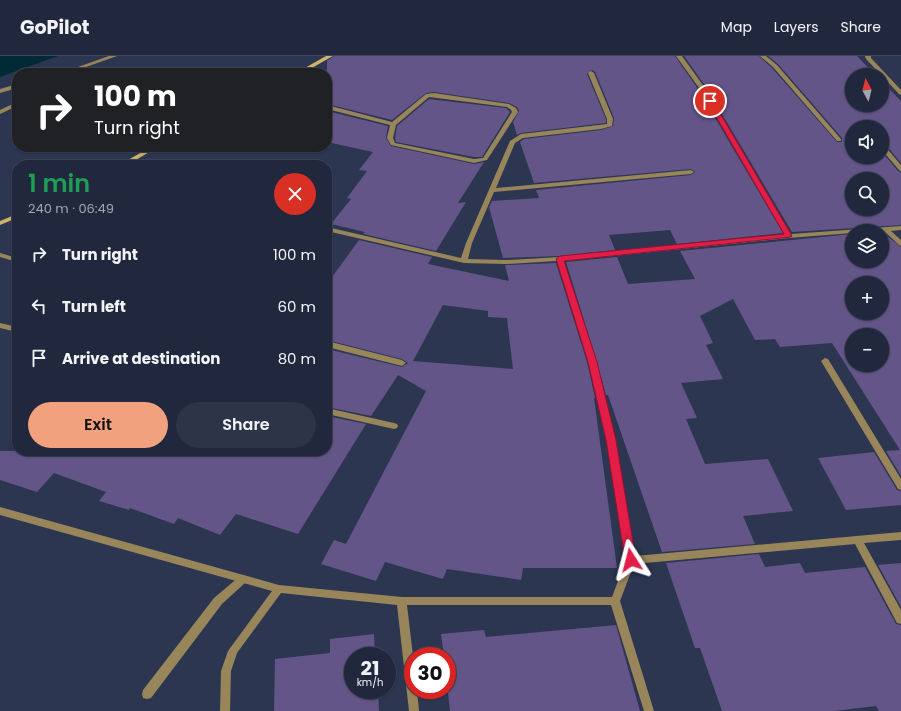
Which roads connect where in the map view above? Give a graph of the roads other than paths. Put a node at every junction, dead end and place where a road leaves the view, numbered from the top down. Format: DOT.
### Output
graph roads {
  1 [pos="114,56"];
  2 [pos="330,56"];
  3 [pos="679,56"];
  4 [pos="763,56"];
  5 [pos="868,56"];
  6 [pos="102,61"];
  7 [pos="80,68"];
  8 [pos="89,68"];
  9 [pos="308,68"];
  10 [pos="591,73"];
  11 [pos="12,87"];
  12 [pos="0,91"];
  13 [pos="901,93"];
  14 [pos="12,106"];
  15 [pos="332,108"];
  16 [pos="0,112"];
  17 [pos="393,124"];
  18 [pos="838,140"];
  19 [pos="146,152"];
  20 [pos="889,154"];
  21 [pos="131,160"];
  22 [pos="901,169"];
  23 [pos="692,172"];
  24 [pos="493,190"];
  25 [pos="12,218"];
  26 [pos="0,224"];
  27 [pos="901,228"];
  28 [pos="332,229"];
  29 [pos="889,229"];
  30 [pos="845,232"];
  31 [pos="889,232"];
  32 [pos="789,236"];
  33 [pos="901,244"];
  34 [pos="0,254"];
  35 [pos="12,258"];
  36 [pos="560,259"];
  37 [pos="464,261"];
  38 [pos="0,324"];
  39 [pos="12,328"];
  40 [pos="332,345"];
  41 [pos="826,361"];
  42 [pos="402,363"];
  43 [pos="332,412"];
  44 [pos="394,426"];
  45 [pos="901,487"];
  46 [pos="0,511"];
  47 [pos="901,536"];
  48 [pos="857,539"];
  49 [pos="631,560"];
  50 [pos="243,579"];
  51 [pos="279,589"];
  52 [pos="402,601"];
  53 [pos="615,601"];
  54 [pos="901,620"];
  55 [pos="147,694"];
  56 [pos="225,711"];
  57 [pos="414,711"];
  58 [pos="649,711"];
  1 -- 6 [label="street"];
  2 -- 9 [label="main road"];
  3 -- 32 [label="street"];
  4 -- 18 [label="street"];
  5 -- 13 [label="street"];
  6 -- 7 [label="street"];
  6 -- 8 [label="street"];
  10 -- 24 [label="street"];
  11 -- 12 [label="street"];
  14 -- 16 [label="street"];
  15 -- 17 [label="street"];
  17 -- 17 [label="street"];
  19 -- 21 [label="main road"];
  20 -- 22 [label="street"];
  23 -- 24 [label="street"];
  24 -- 37 [label="street"];
  25 -- 26 [label="main road"];
  27 -- 29 [label="street"];
  28 -- 37 [label="street"];
  30 -- 32 [label="street"];
  31 -- 33 [label="street"];
  32 -- 36 [label="street"];
  34 -- 35 [label="street"];
  36 -- 37 [label="street"];
  36 -- 49 [label="street"];
  38 -- 39 [label="street"];
  40 -- 42 [label="street"];
  41 -- 45 [label="street"];
  43 -- 44 [label="street"];
  46 -- 50 [label="street"];
  47 -- 48 [label="street"];
  48 -- 49 [label="street"];
  48 -- 54 [label="street"];
  49 -- 53 [label="street"];
  50 -- 51 [label="street"];
  50 -- 55 [label="street"];
  51 -- 52 [label="street"];
  51 -- 56 [label="street"];
  52 -- 53 [label="street"];
  52 -- 57 [label="street"];
  53 -- 58 [label="street"];
}
